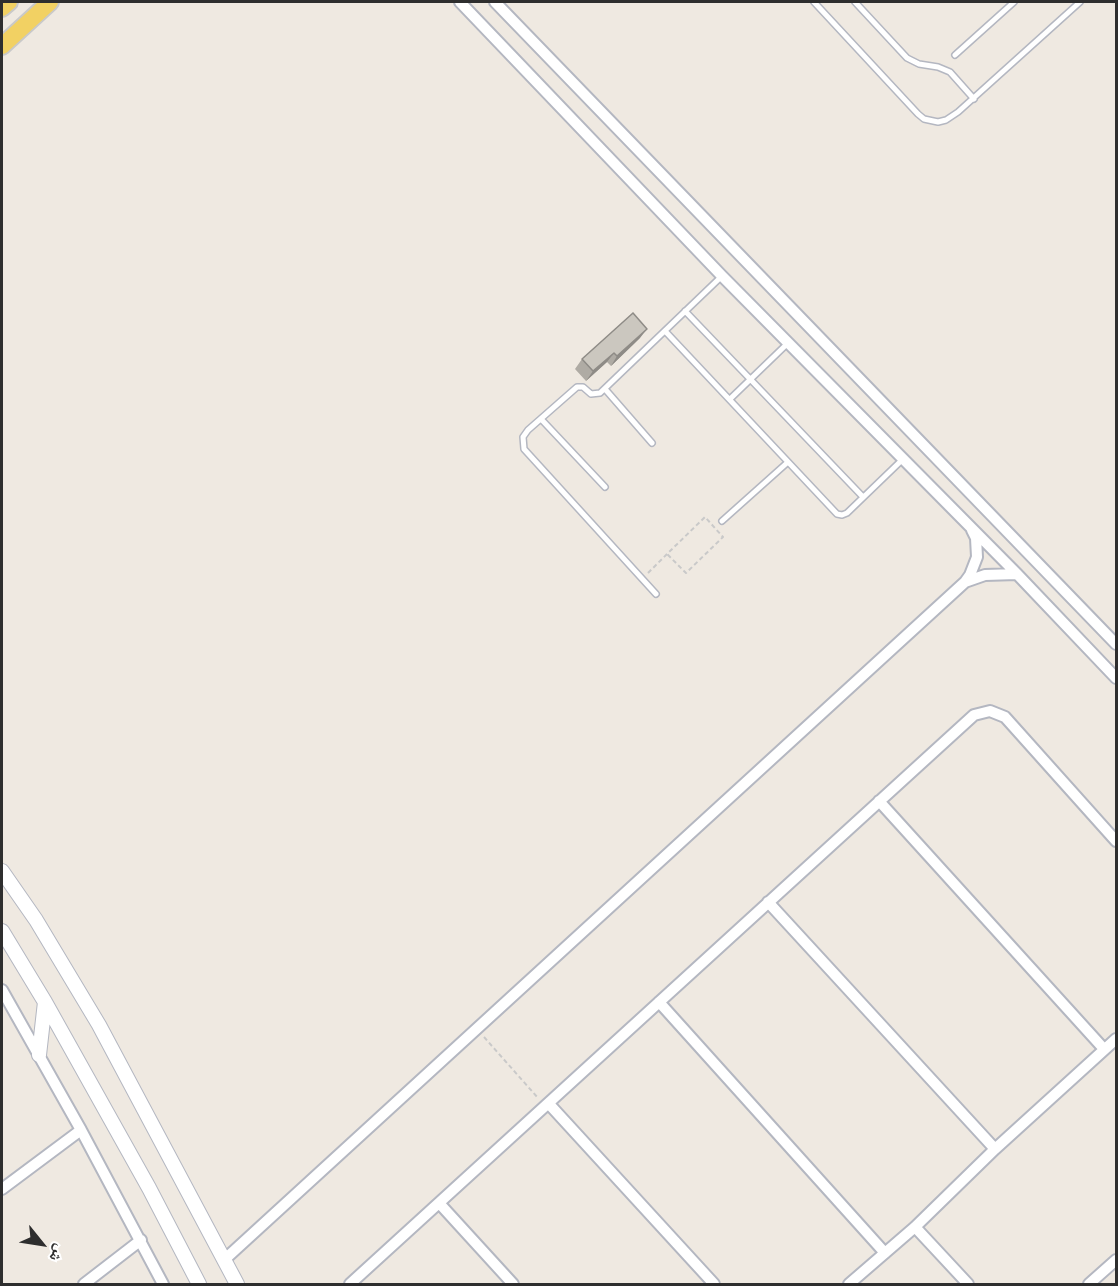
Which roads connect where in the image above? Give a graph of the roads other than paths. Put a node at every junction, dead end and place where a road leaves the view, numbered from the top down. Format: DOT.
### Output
graph roads {
  1 [pos="9,2"];
  2 [pos="50,2"];
  3 [pos="460,2"];
  4 [pos="495,2"];
  5 [pos="814,2"];
  6 [pos="855,2"];
  7 [pos="1014,2"];
  8 [pos="1080,2"];
  9 [pos="2,9"];
  10 [pos="2,46"];
  11 [pos="955,55"];
  12 [pos="974,99"];
  13 [pos="722,276"];
  14 [pos="685,311"];
  15 [pos="665,331"];
  16 [pos="788,343"];
  17 [pos="751,378"];
  18 [pos="605,389"];
  19 [pos="730,399"];
  20 [pos="541,419"];
  21 [pos="652,443"];
  22 [pos="903,459"];
  23 [pos="788,462"];
  24 [pos="605,488"];
  25 [pos="863,497"];
  26 [pos="722,521"];
  27 [pos="972,530"];
  28 [pos="1017,574"];
  29 [pos="965,582"];
  30 [pos="656,594"];
  31 [pos="1116,644"];
  32 [pos="1116,678"];
  33 [pos="879,801"];
  34 [pos="1116,841"];
  35 [pos="2,871"];
  36 [pos="768,902"];
  37 [pos="2,931"];
  38 [pos="2,990"];
  39 [pos="45,1002"];
  40 [pos="659,1002"];
  41 [pos="1116,1039"];
  42 [pos="1104,1049"];
  43 [pos="39,1054"];
  44 [pos="547,1105"];
  45 [pos="81,1130"];
  46 [pos="995,1149"];
  47 [pos="2,1190"];
  48 [pos="440,1203"];
  49 [pos="915,1227"];
  50 [pos="141,1240"];
  51 [pos="885,1253"];
  52 [pos="224,1260"];
  53 [pos="1116,1260"];
  54 [pos="84,1284"];
  55 [pos="164,1284"];
  56 [pos="199,1284"];
  57 [pos="237,1284"];
  58 [pos="350,1284"];
  59 [pos="513,1284"];
  60 [pos="714,1284"];
  61 [pos="849,1284"];
  62 [pos="968,1284"];
  63 [pos="1089,1284"];
  1 -- 9 [label="main road"];
  2 -- 10 [label="main road"];
  3 -- 13 [label="street"];
  4 -- 31 [label="street"];
  5 -- 12 [label="lane"];
  6 -- 12 [label="lane"];
  7 -- 11 [label="lane"];
  8 -- 12 [label="lane"];
  13 -- 14 [label="lane"];
  13 -- 16 [label="street"];
  14 -- 15 [label="lane"];
  14 -- 17 [label="lane"];
  15 -- 18 [label="lane"];
  15 -- 19 [label="lane"];
  16 -- 17 [label="lane"];
  16 -- 22 [label="street"];
  17 -- 19 [label="lane"];
  17 -- 25 [label="lane"];
  18 -- 20 [label="lane"];
  18 -- 21 [label="lane"];
  19 -- 23 [label="lane"];
  20 -- 24 [label="lane"];
  20 -- 30 [label="lane"];
  22 -- 25 [label="lane"];
  22 -- 27 [label="street"];
  23 -- 25 [label="lane"];
  23 -- 26 [label="lane"];
  27 -- 28 [label="street"];
  27 -- 29 [label="street"];
  28 -- 29 [label="street"];
  28 -- 32 [label="street"];
  29 -- 52 [label="street"];
  33 -- 34 [label="street"];
  33 -- 36 [label="street"];
  33 -- 42 [label="street"];
  35 -- 52 [label="street"];
  36 -- 40 [label="street"];
  36 -- 46 [label="street"];
  37 -- 39 [label="street"];
  38 -- 43 [label="street"];
  39 -- 43 [label="street"];
  39 -- 56 [label="street"];
  40 -- 44 [label="street"];
  40 -- 51 [label="street"];
  41 -- 42 [label="street"];
  42 -- 46 [label="street"];
  43 -- 45 [label="street"];
  44 -- 48 [label="street"];
  44 -- 60 [label="street"];
  45 -- 47 [label="street"];
  45 -- 50 [label="street"];
  46 -- 49 [label="street"];
  48 -- 58 [label="street"];
  48 -- 59 [label="street"];
  49 -- 51 [label="street"];
  49 -- 62 [label="street"];
  50 -- 54 [label="street"];
  50 -- 55 [label="street"];
  51 -- 61 [label="street"];
  52 -- 57 [label="street"];
  53 -- 63 [label="street"];
}
